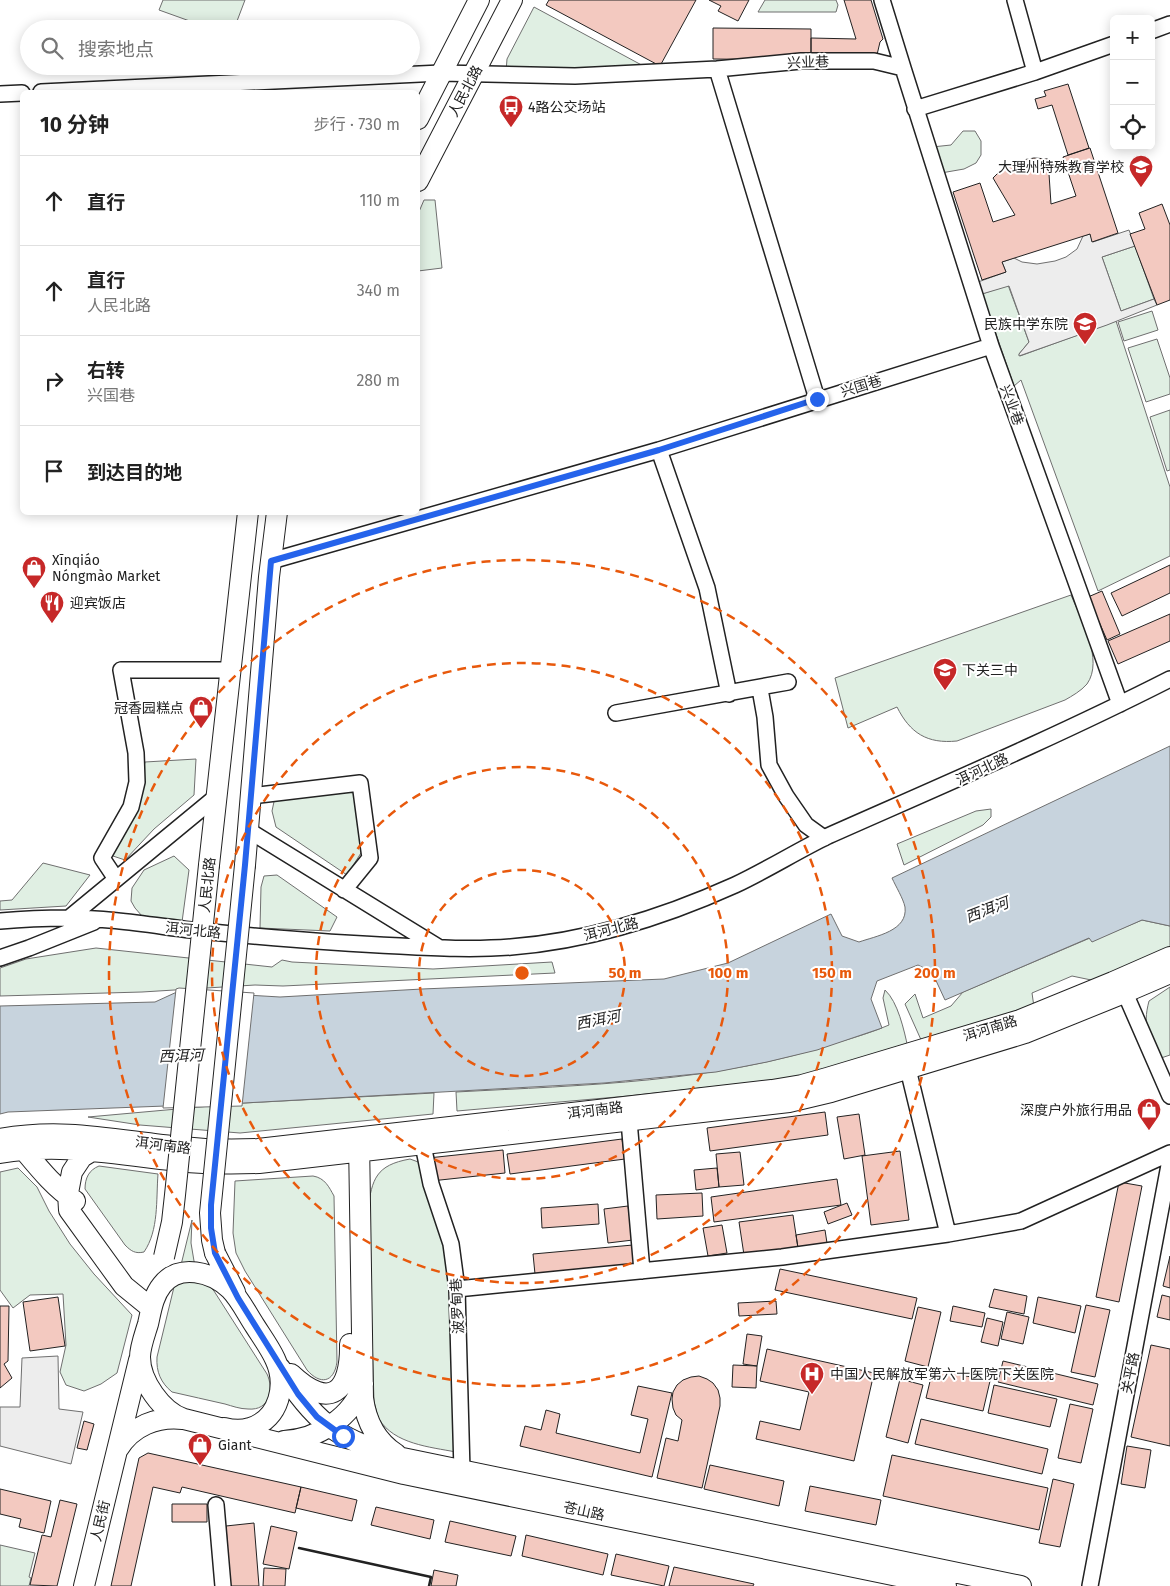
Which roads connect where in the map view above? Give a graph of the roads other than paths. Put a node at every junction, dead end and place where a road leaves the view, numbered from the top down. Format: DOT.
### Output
graph roads {
  1 [pos="479,0"];
  2 [pos="512,0"];
  3 [pos="882,0"];
  4 [pos="1015,0"];
  5 [pos="1170,24"];
  6 [pos="1155,29"];
  7 [pos="1110,45"];
  8 [pos="717,68"];
  9 [pos="903,68"];
  10 [pos="1035,72"];
  11 [pos="441,73"];
  12 [pos="420,74"];
  13 [pos="473,74"];
  14 [pos="399,75"];
  15 [pos="83,90"];
  16 [pos="20,93"];
  17 [pos="0,94"];
  18 [pos="915,109"];
  19 [pos="420,114"];
  20 [pos="420,177"];
  21 [pos="991,346"];
  22 [pos="817,399"];
  23 [pos="659,450"];
  24 [pos="248,515"];
  25 [pos="277,515"];
  26 [pos="271,561"];
  27 [pos="230,670"];
  28 [pos="1170,679"];
  29 [pos="788,682"];
  30 [pos="760,689"];
  31 [pos="729,694"];
  32 [pos="1120,704"];
  33 [pos="616,713"];
  34 [pos="217,796"];
  35 [pos="251,796"];
  36 [pos="248,830"];
  37 [pos="824,838"];
  38 [pos="116,879"];
  39 [pos="344,890"];
  40 [pos="69,918"];
  41 [pos="99,920"];
  42 [pos="0,921"];
  43 [pos="439,948"];
  44 [pos="1170,957"];
  45 [pos="0,958"];
  46 [pos="1170,973"];
  47 [pos="1125,993"];
  48 [pos="908,1069"];
  49 [pos="1170,1096"];
  50 [pos="629,1121"];
  51 [pos="115,1138"];
  52 [pos="12,1142"];
  53 [pos="423,1145"];
  54 [pos="352,1146"];
  55 [pos="93,1150"];
  56 [pos="0,1153"];
  57 [pos="1170,1153"];
  58 [pos="1170,1160"];
  59 [pos="68,1196"];
  60 [pos="948,1234"];
  61 [pos="642,1271"];
  62 [pos="457,1288"];
  63 [pos="238,1298"];
  64 [pos="151,1308"];
  65 [pos="140,1357"];
  66 [pos="275,1359"];
  67 [pos="363,1384"];
  68 [pos="184,1419"];
  69 [pos="329,1426"];
  70 [pos="224,1428"];
  71 [pos="270,1440"];
  72 [pos="115,1455"];
  73 [pos="414,1461"];
  74 [pos="462,1471"];
  75 [pos="216,1505"];
  76 [pos="84,1586"];
  77 [pos="223,1586"];
  78 [pos="946,1586"];
  79 [pos="1021,1586"];
  80 [pos="1090,1586"];
  1 -- 11 [label="main road"];
  2 -- 13 [label="main road, 人民北路"];
  3 -- 9 [label="street"];
  4 -- 10 [label="street"];
  5 -- 6 [label="street"];
  7 -- 10 [label="street"];
  8 -- 9 [label="street, 兴业巷"];
  8 -- 13 [label="street, 兴业巷"];
  8 -- 22 [label="street"];
  9 -- 18 [label="street, 兴业巷"];
  10 -- 18 [label="street"];
  11 -- 12 [label="street, 兴业巷"];
  11 -- 13 [label="street, 兴业巷"];
  11 -- 19 [label="main road"];
  13 -- 20 [label="main road, 人民北路"];
  14 -- 15 [label="street, 兴业巷"];
  16 -- 17 [label="street"];
  18 -- 21 [label="street, 兴业巷"];
  21 -- 22 [label="street, 兴国巷"];
  21 -- 32 [label="street, 兴业巷"];
  22 -- 23 [label="street, 兴国巷"];
  23 -- 26 [label="street, 兴国巷"];
  23 -- 31 [label="street"];
  24 -- 27 [label="main road, 人民北路"];
  25 -- 26 [label="main road"];
  26 -- 35 [label="main road"];
  27 -- 34 [label="main road, 人民北路"];
  27 -- 38 [label="street"];
  28 -- 32 [label="street, 洱河北路"];
  29 -- 30 [label="street"];
  30 -- 31 [label="street"];
  30 -- 37 [label="street"];
  31 -- 33 [label="street"];
  32 -- 37 [label="street, 洱河北路"];
  34 -- 38 [label="street"];
  34 -- 64 [label="main road, 人民北路, bridge"];
  35 -- 36 [label="main road"];
  35 -- 39 [label="street"];
  36 -- 39 [label="street"];
  36 -- 63 [label="main road, bridge"];
  37 -- 43 [label="street, 洱河北路"];
  38 -- 40 [label="street"];
  39 -- 43 [label="street"];
  40 -- 41 [label="street, 洱河北路"];
  40 -- 42 [label="street, 洱河北路"];
  41 -- 43 [label="street, 洱河北路"];
  41 -- 45 [label="street"];
  44 -- 54 [label="main road, 洱河南路"];
  46 -- 47 [label="main road, 洱河南路"];
  47 -- 48 [label="main road, 洱河南路"];
  47 -- 49 [label="street"];
  48 -- 50 [label="main road, 洱河南路"];
  48 -- 60 [label="street"];
  50 -- 53 [label="main road, 洱河南路"];
  50 -- 61 [label="street"];
  51 -- 52 [label="main road, 洱河南路"];
  51 -- 54 [label="main road, 洱河南路"];
  51 -- 55 [label="main road"];
  52 -- 55 [label="main road, 洱河南路"];
  52 -- 56 [label="main road, 洱河南路"];
  52 -- 59 [label="main road"];
  53 -- 54 [label="main road, 洱河南路"];
  53 -- 62 [label="street, 波罗甸巷"];
  54 -- 55 [label="main road, 洱河南路"];
  54 -- 66 [label="main road"];
  54 -- 67 [label="main road"];
  55 -- 59 [label="main road"];
  57 -- 60 [label="street"];
  58 -- 80 [label="street, 关平路"];
  59 -- 64 [label="main road"];
  60 -- 61 [label="street"];
  61 -- 62 [label="street"];
  62 -- 74 [label="street, 波罗甸巷"];
  63 -- 64 [label="main road"];
  63 -- 66 [label="main road"];
  64 -- 65 [label="main road"];
  65 -- 68 [label="main road"];
  65 -- 72 [label="main road, 人民街"];
  66 -- 69 [label="main road"];
  66 -- 70 [label="main road"];
  67 -- 69 [label="main road"];
  67 -- 73 [label="main road"];
  68 -- 70 [label="main road"];
  68 -- 72 [label="main road"];
  69 -- 71 [label="main road"];
  69 -- 73 [label="main road"];
  70 -- 71 [label="main road, 苍山路"];
  71 -- 78 [label="main road, 苍山路"];
  72 -- 76 [label="main road, 人民街"];
  73 -- 74 [label="main road, 苍山路"];
  74 -- 79 [label="main road, 苍山路"];
  75 -- 77 [label="street"];
}
